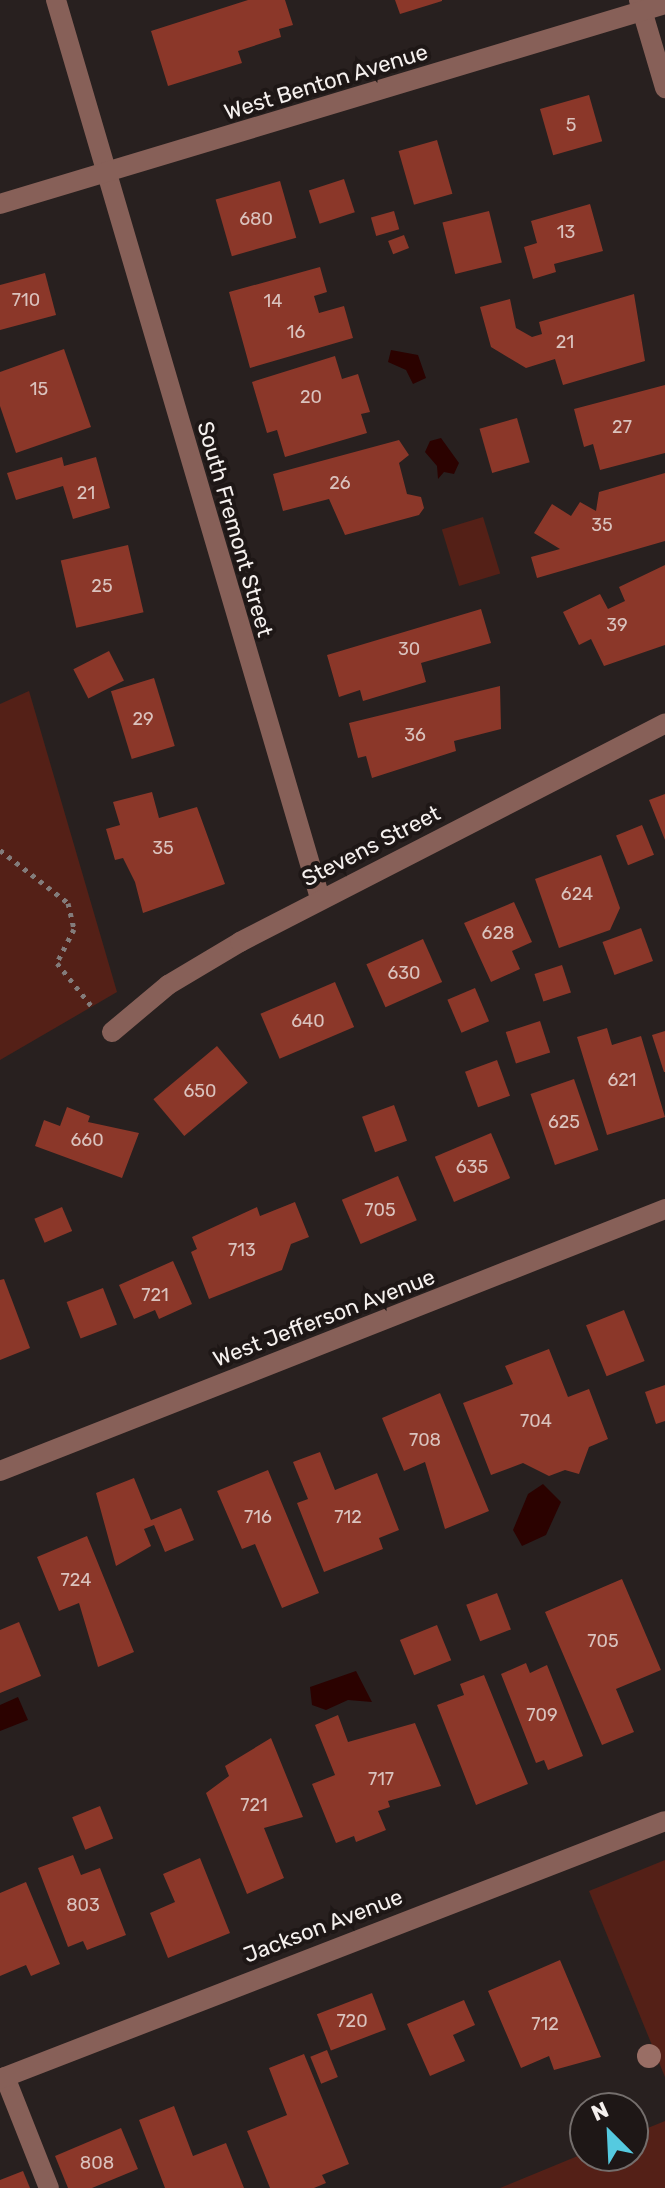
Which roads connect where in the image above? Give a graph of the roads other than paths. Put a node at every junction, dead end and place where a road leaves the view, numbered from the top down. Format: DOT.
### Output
graph roads {
  1 [pos="56,0"];
  2 [pos="665,4"];
  3 [pos="640,6"];
  4 [pos="665,88"];
  5 [pos="106,173"];
  6 [pos="0,204"];
  7 [pos="665,724"];
  8 [pos="320,898"];
  9 [pos="112,1032"];
  10 [pos="665,1209"];
  11 [pos="0,1471"];
  12 [pos="665,1821"];
  13 [pos="3,2078"];
  14 [pos="49,2188"];
  1 -- 5 [label="street, South Fremont Street"];
  2 -- 3 [label="street, West Benton Avenue"];
  3 -- 4 [label="street"];
  3 -- 5 [label="street, West Benton Avenue"];
  5 -- 6 [label="street, West Benton Avenue"];
  5 -- 8 [label="street, South Fremont Street"];
  7 -- 8 [label="street, Stevens Street"];
  8 -- 9 [label="street, Stevens Street"];
  10 -- 11 [label="street, West Jefferson Avenue"];
  12 -- 13 [label="street, Jackson Avenue"];
  13 -- 14 [label="street"];
}
